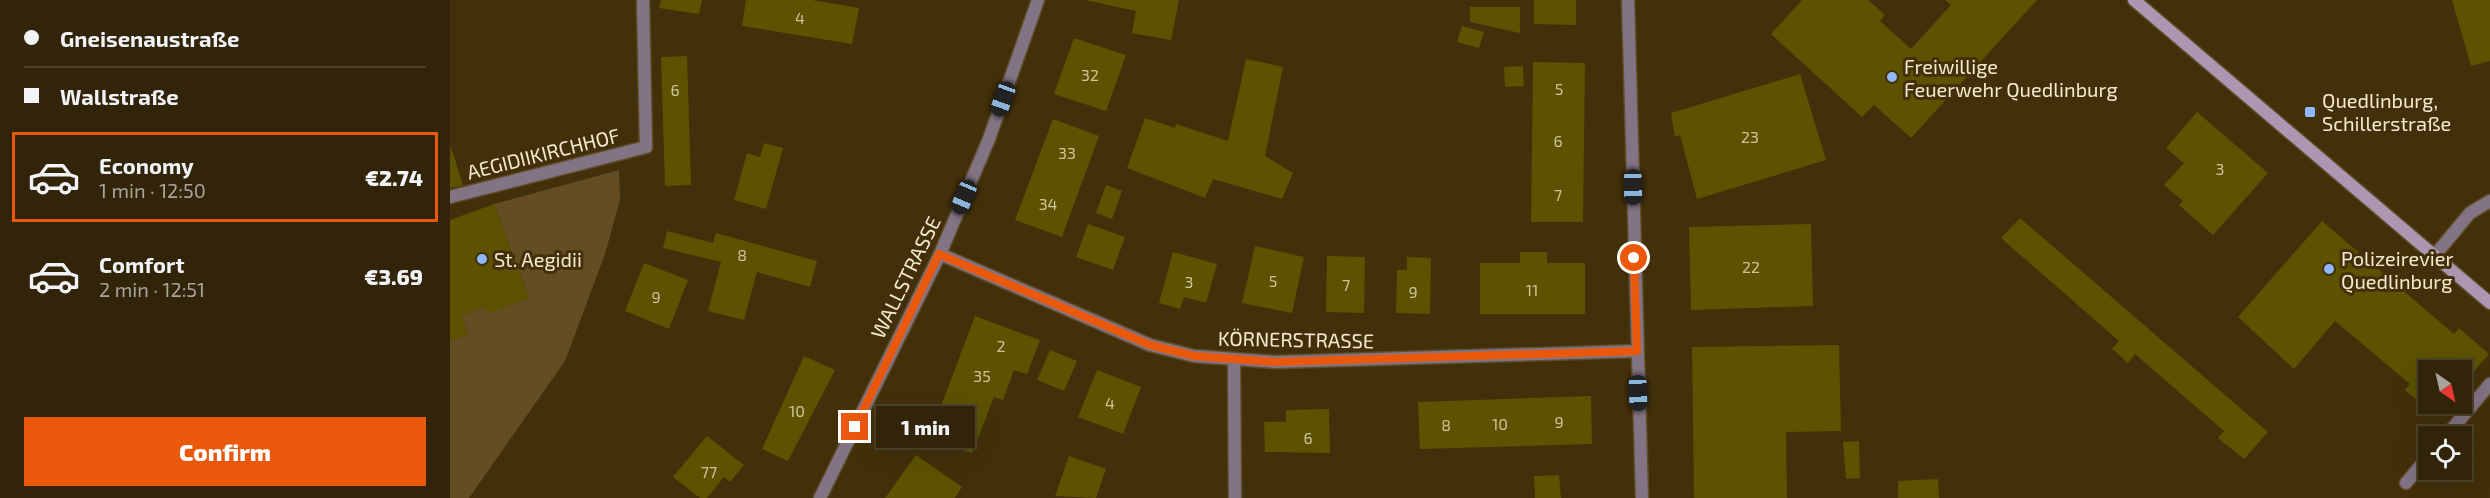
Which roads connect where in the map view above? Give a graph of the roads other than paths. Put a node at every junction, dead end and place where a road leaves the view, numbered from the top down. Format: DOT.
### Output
graph roads {
  1 [pos="643,0"];
  2 [pos="1038,0"];
  3 [pos="1628,0"];
  4 [pos="2134,0"];
  5 [pos="450,197"];
  6 [pos="2490,201"];
  7 [pos="939,254"];
  8 [pos="2435,255"];
  9 [pos="2490,303"];
  10 [pos="1637,351"];
  11 [pos="1234,361"];
  12 [pos="2490,384"];
  13 [pos="2454,426"];
  14 [pos="2418,469"];
  15 [pos="2406,483"];
  16 [pos="820,498"];
  17 [pos="1235,498"];
  18 [pos="1642,498"];
  1 -- 5 [label="street, AEGIDIIKIRCHHOF"];
  2 -- 7 [label="street, WALLSTRASSE"];
  3 -- 10 [label="street"];
  4 -- 8 [label="main road"];
  6 -- 8 [label="street"];
  7 -- 11 [label="street, KÖRNERSTRASSE"];
  7 -- 16 [label="street, WALLSTRASSE"];
  8 -- 9 [label="main road"];
  10 -- 11 [label="street, KÖRNERSTRASSE"];
  10 -- 18 [label="street"];
  11 -- 17 [label="street"];
  12 -- 13 [label="street"];
  14 -- 15 [label="street"];
}
